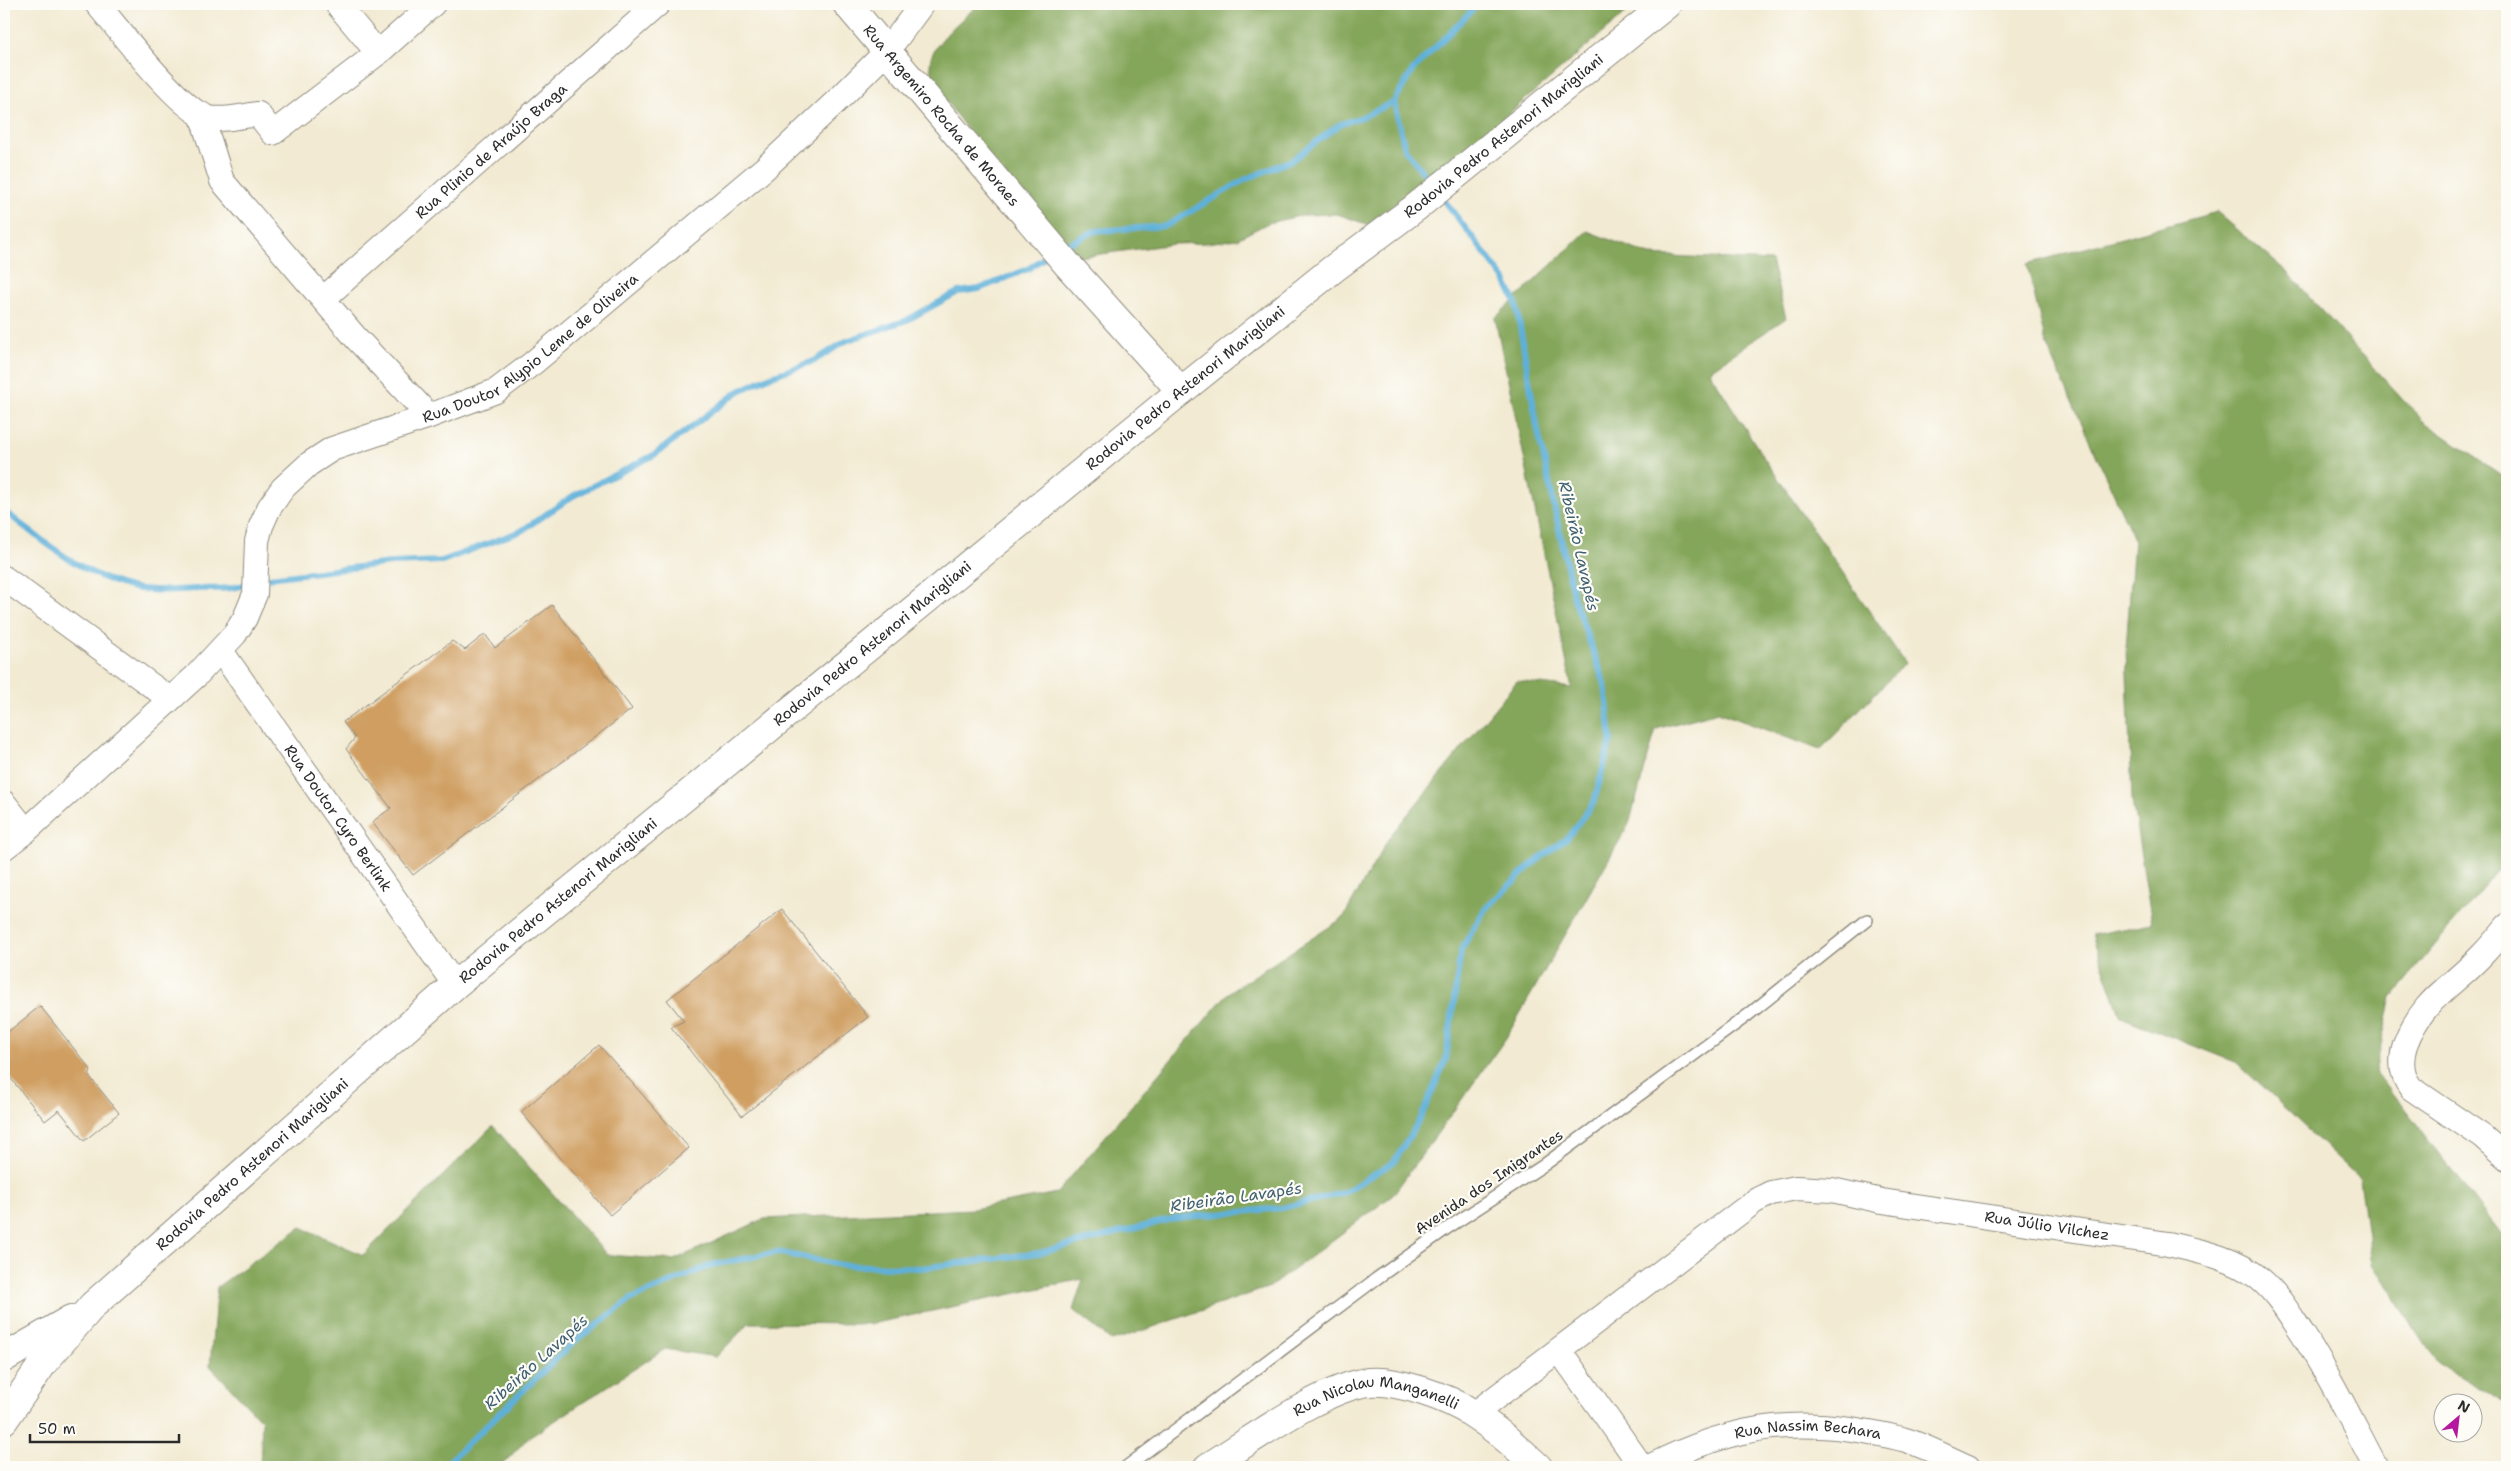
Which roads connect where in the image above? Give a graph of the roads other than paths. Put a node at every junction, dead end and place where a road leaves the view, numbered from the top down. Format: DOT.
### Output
graph roads {
  1 [pos="97,4"];
  2 [pos="336,4"];
  3 [pos="433,4"];
  4 [pos="658,4"];
  5 [pos="847,4"];
  6 [pos="922,4"];
  7 [pos="1667,4"];
  8 [pos="888,50"];
  9 [pos="378,53"];
  10 [pos="205,116"];
  11 [pos="323,300"];
  12 [pos="1181,391"];
  13 [pos="430,416"];
  14 [pos="4,578"];
  15 [pos="221,651"];
  16 [pos="170,699"];
  17 [pos="4,803"];
  18 [pos="26,832"];
  19 [pos="4,848"];
  20 [pos="1867,920"];
  21 [pos="2507,926"];
  22 [pos="455,985"];
  23 [pos="2507,1158"];
  24 [pos="93,1305"];
  25 [pos="1559,1350"];
  26 [pos="4,1358"];
  27 [pos="1474,1414"];
  28 [pos="4,1420"];
  29 [pos="1126,1467"];
  30 [pos="1208,1467"];
  31 [pos="1538,1467"];
  32 [pos="1642,1467"];
  33 [pos="1649,1467"];
  34 [pos="1968,1467"];
  35 [pos="2376,1467"];
  1 -- 10 [label="street"];
  2 -- 9 [label="street"];
  3 -- 9 [label="street"];
  4 -- 11 [label="street, Rua Plinio de Araújo Braga"];
  5 -- 8 [label="main road, Rua Argemiro Rocha de Moraes"];
  6 -- 8 [label="street, Rua Doutor Alypio Leme de Oliveira"];
  7 -- 12 [label="main road, Rodovia Pedro Astenori Marigliani"];
  8 -- 12 [label="main road, Rua Argemiro Rocha de Moraes"];
  8 -- 13 [label="street, Rua Doutor Alypio Leme de Oliveira"];
  9 -- 10 [label="street"];
  10 -- 11 [label="street"];
  11 -- 13 [label="street"];
  12 -- 22 [label="main road, Rodovia Pedro Astenori Marigliani"];
  13 -- 15 [label="street, Rua Doutor Alypio Leme de Oliveira"];
  14 -- 16 [label="street"];
  15 -- 16 [label="street, Rua Doutor Alypio Leme de Oliveira"];
  15 -- 22 [label="street, Rua Doutor Cyro Berlink"];
  16 -- 18 [label="street, Rua Doutor Alypio Leme de Oliveira"];
  17 -- 18 [label="street"];
  18 -- 19 [label="street, Rua Doutor Alypio Leme de Oliveira"];
  20 -- 29 [label="lane, Avenida dos Imigrantes"];
  21 -- 23 [label="street"];
  22 -- 24 [label="main road, Rodovia Pedro Astenori Marigliani"];
  24 -- 26 [label="main road, Rodovia Pedro Astenori Marigliani"];
  24 -- 28 [label="main road, Rodovia Pedro Astenori Marigliani"];
  25 -- 27 [label="street, Rua Júlio Vilchez"];
  25 -- 32 [label="street"];
  25 -- 35 [label="street, Rua Júlio Vilchez"];
  27 -- 30 [label="main road, Rua Nicolau Manganelli"];
  27 -- 31 [label="main road, Rua Nicolau Manganelli"];
  33 -- 34 [label="street, Rua Nassim Bechara"];
}
